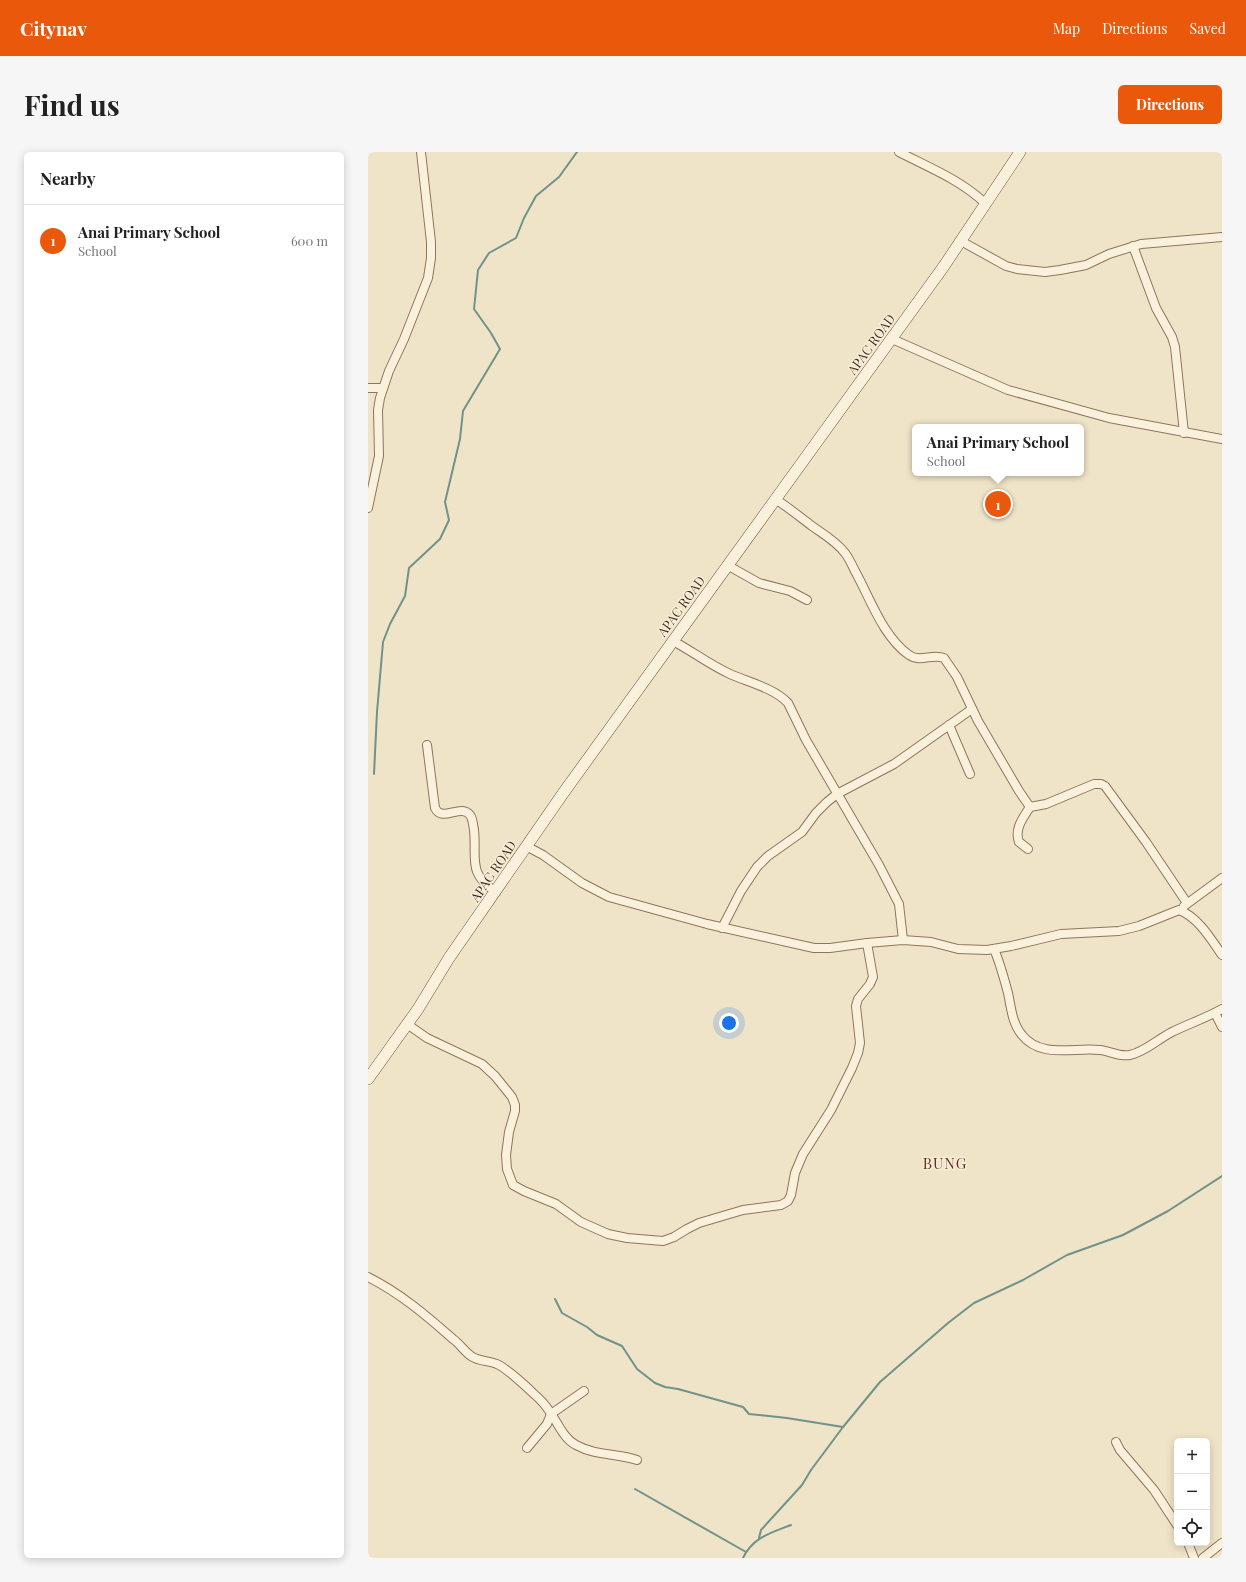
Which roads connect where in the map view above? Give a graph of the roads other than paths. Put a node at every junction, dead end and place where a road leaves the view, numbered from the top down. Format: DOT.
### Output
graph roads {
  1 [pos="421,152"];
  2 [pos="899,152"];
  3 [pos="1020,152"];
  4 [pos="985,203"];
  5 [pos="1222,237"];
  6 [pos="961,241"];
  7 [pos="1132,246"];
  8 [pos="892,339"];
  9 [pos="368,388"];
  10 [pos="383,388"];
  11 [pos="1184,433"];
  12 [pos="1222,439"];
  13 [pos="775,499"];
  14 [pos="368,508"];
  15 [pos="727,565"];
  16 [pos="807,600"];
  17 [pos="673,641"];
  18 [pos="972,709"];
  19 [pos="949,725"];
  20 [pos="427,745"];
  21 [pos="970,774"];
  22 [pos="837,794"];
  23 [pos="1030,807"];
  24 [pos="526,846"];
  25 [pos="1028,849"];
  26 [pos="1222,878"];
  27 [pos="496,892"];
  28 [pos="1188,903"];
  29 [pos="1179,910"];
  30 [pos="722,928"];
  31 [pos="903,940"];
  32 [pos="868,943"];
  33 [pos="994,949"];
  34 [pos="1222,955"];
  35 [pos="1218,1011"];
  36 [pos="407,1024"];
  37 [pos="1222,1027"];
  38 [pos="370,1072"];
  39 [pos="368,1277"];
  40 [pos="584,1391"];
  41 [pos="551,1414"];
  42 [pos="1116,1442"];
  43 [pos="527,1448"];
  44 [pos="637,1460"];
  45 [pos="1174,1520"];
  46 [pos="1222,1543"];
  47 [pos="1189,1546"];
  48 [pos="1194,1558"];
  49 [pos="1203,1558"];
  1 -- 10 [label="street"];
  2 -- 4 [label="street"];
  3 -- 4 [label="main road, APAC ROAD"];
  4 -- 6 [label="main road, APAC ROAD"];
  5 -- 7 [label="street"];
  6 -- 7 [label="street"];
  6 -- 8 [label="main road, APAC ROAD"];
  7 -- 11 [label="street"];
  8 -- 11 [label="street"];
  8 -- 13 [label="main road, APAC ROAD"];
  9 -- 10 [label="street"];
  10 -- 14 [label="street"];
  11 -- 12 [label="street"];
  13 -- 15 [label="main road, APAC ROAD"];
  13 -- 18 [label="street"];
  15 -- 16 [label="street"];
  15 -- 17 [label="main road, APAC ROAD"];
  17 -- 22 [label="street"];
  17 -- 24 [label="main road, APAC ROAD"];
  18 -- 19 [label="street"];
  18 -- 23 [label="street"];
  19 -- 21 [label="street"];
  19 -- 22 [label="street"];
  20 -- 27 [label="street"];
  22 -- 30 [label="street"];
  22 -- 31 [label="street"];
  23 -- 25 [label="street"];
  23 -- 28 [label="street"];
  24 -- 27 [label="main road, APAC ROAD"];
  24 -- 30 [label="street"];
  26 -- 28 [label="street"];
  27 -- 36 [label="main road, APAC ROAD"];
  28 -- 29 [label="street"];
  29 -- 33 [label="street"];
  29 -- 34 [label="street"];
  30 -- 32 [label="street"];
  31 -- 32 [label="street"];
  31 -- 33 [label="street"];
  32 -- 36 [label="street"];
  33 -- 35 [label="street"];
  35 -- 37 [label="street"];
  36 -- 38 [label="main road, APAC ROAD"];
  39 -- 41 [label="street"];
  40 -- 41 [label="street"];
  41 -- 43 [label="street"];
  41 -- 44 [label="street"];
  42 -- 45 [label="street"];
  46 -- 49 [label="street"];
  47 -- 48 [label="street"];
}
